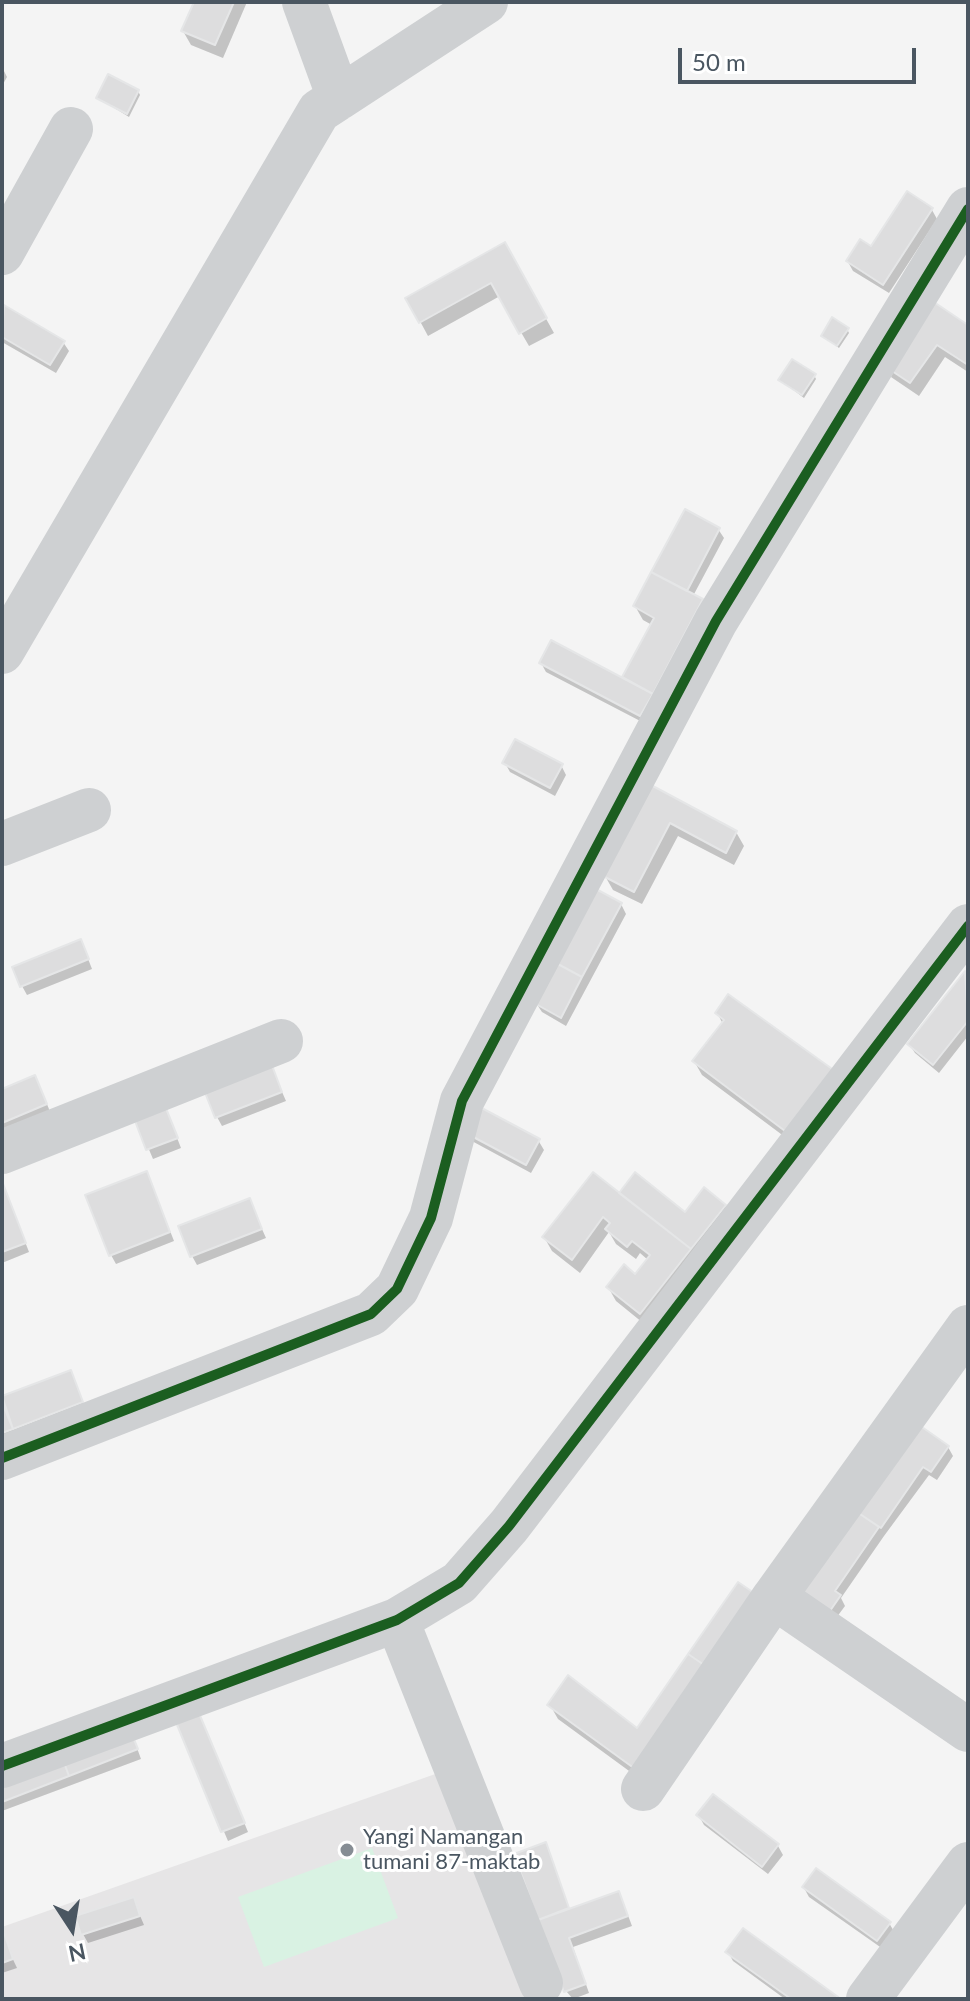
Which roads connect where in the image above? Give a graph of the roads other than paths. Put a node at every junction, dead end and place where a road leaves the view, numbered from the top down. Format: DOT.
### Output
graph roads {
  1 [pos="304,2"];
  2 [pos="486,2"];
  3 [pos="339,98"];
  4 [pos="71,129"];
  5 [pos="968,209"];
  6 [pos="2,253"];
  7 [pos="2,652"];
  8 [pos="89,810"];
  9 [pos="2,844"];
  10 [pos="968,926"];
  11 [pos="281,1041"];
  12 [pos="2,1152"];
  13 [pos="968,1327"];
  14 [pos="2,1458"];
  15 [pos="774,1597"];
  16 [pos="397,1620"];
  17 [pos="968,1730"];
  18 [pos="2,1766"];
  19 [pos="643,1789"];
  20 [pos="968,1864"];
  21 [pos="541,1983"];
  22 [pos="868,1999"];
  1 -- 3 [label="street"];
  2 -- 3 [label="street"];
  3 -- 7 [label="street"];
  4 -- 6 [label="street"];
  5 -- 14 [label="street"];
  8 -- 9 [label="street"];
  10 -- 16 [label="street"];
  11 -- 12 [label="street"];
  13 -- 15 [label="street"];
  15 -- 17 [label="street"];
  15 -- 19 [label="street"];
  16 -- 18 [label="street"];
  16 -- 21 [label="street"];
  20 -- 22 [label="street"];
}
